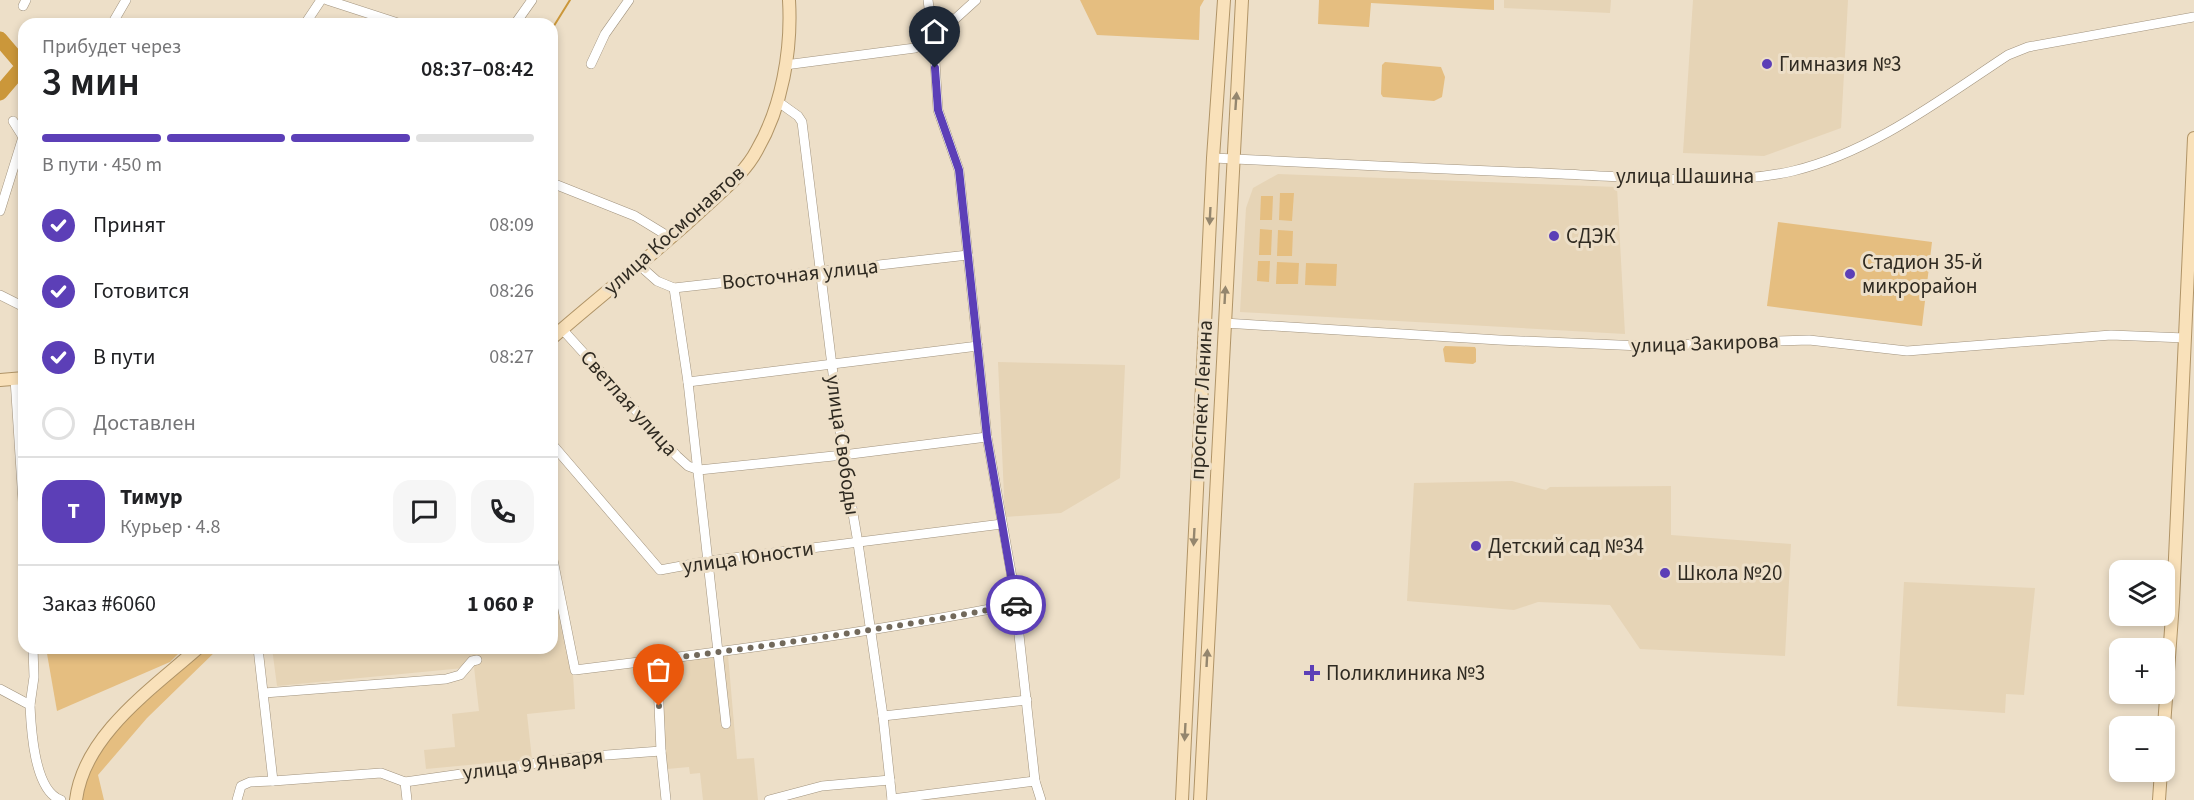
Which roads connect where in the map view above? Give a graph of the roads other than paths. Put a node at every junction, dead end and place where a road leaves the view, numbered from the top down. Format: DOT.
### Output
graph roads {
  1 [pos="126,0"];
  2 [pos="321,0"];
  3 [pos="327,0"];
  4 [pos="532,0"];
  5 [pos="629,0"];
  6 [pos="789,0"];
  7 [pos="928,0"];
  8 [pos="976,0"];
  9 [pos="1224,0"];
  10 [pos="1242,0"];
  11 [pos="2194,17"];
  12 [pos="116,18"];
  13 [pos="309,18"];
  14 [pos="382,18"];
  15 [pos="519,18"];
  16 [pos="933,39"];
  17 [pos="591,64"];
  18 [pos="785,66"];
  19 [pos="777,101"];
  20 [pos="13,121"];
  21 [pos="18,129"];
  22 [pos="2194,138"];
  23 [pos="18,153"];
  24 [pos="1213,158"];
  25 [pos="1232,159"];
  26 [pos="558,185"];
  27 [pos="0,212"];
  28 [pos="671,238"];
  29 [pos="969,255"];
  30 [pos="639,265"];
  31 [pos="819,273"];
  32 [pos="674,288"];
  33 [pos="0,295"];
  34 [pos="18,304"];
  35 [pos="1224,323"];
  36 [pos="562,329"];
  37 [pos="558,333"];
  38 [pos="2185,338"];
  39 [pos="978,346"];
  40 [pos="832,364"];
  41 [pos="18,379"];
  42 [pos="0,380"];
  43 [pos="688,382"];
  44 [pos="987,437"];
  45 [pos="558,451"];
  46 [pos="843,455"];
  47 [pos="699,470"];
  48 [pos="1196,507"];
  49 [pos="1215,508"];
  50 [pos="1002,524"];
  51 [pos="858,543"];
  52 [pos="709,561"];
  53 [pos="558,585"];
  54 [pos="1016,604"];
  55 [pos="870,629"];
  56 [pos="719,653"];
  57 [pos="33,654"];
  58 [pos="191,654"];
  59 [pos="259,654"];
  60 [pos="477,660"];
  61 [pos="657,660"];
  62 [pos="0,689"];
  63 [pos="264,693"];
  64 [pos="1028,700"];
  65 [pos="30,705"];
  66 [pos="883,716"];
  67 [pos="2165,716"];
  68 [pos="726,724"];
  69 [pos="661,751"];
  70 [pos="890,780"];
  71 [pos="273,781"];
  72 [pos="1035,781"];
  73 [pos="405,782"];
  74 [pos="2160,782"];
  75 [pos="61,800"];
  76 [pos="76,800"];
  77 [pos="237,800"];
  78 [pos="407,800"];
  79 [pos="666,800"];
  80 [pos="770,800"];
  81 [pos="892,800"];
  82 [pos="1041,800"];
  83 [pos="1182,800"];
  84 [pos="1200,800"];
  85 [pos="2159,800"];
  1 -- 12 [label="street"];
  2 -- 13 [label="street"];
  3 -- 14 [label="street"];
  4 -- 15 [label="street"];
  5 -- 17 [label="street"];
  6 -- 18 [label="main road, улица Космонавтов"];
  7 -- 16 [label="street"];
  8 -- 16 [label="street"];
  9 -- 24 [label="main road, проспект Ленина"];
  25 -- 10 [label="main road, проспект Ленина, one-way"];
  11 -- 25 [label="street, улица Шашина"];
  16 -- 18 [label="street"];
  16 -- 29 [label="street"];
  18 -- 19 [label="main road, улица Космонавтов"];
  19 -- 28 [label="main road, улица Космонавтов"];
  19 -- 31 [label="street, улица Свободы"];
  20 -- 21 [label="street"];
  22 -- 38 [label="main road"];
  23 -- 27 [label="street"];
  24 -- 25 [label="street, улица Шашина"];
  24 -- 48 [label="main road, проспект Ленина, one-way"];
  35 -- 25 [label="main road, проспект Ленина, one-way"];
  26 -- 28 [label="street"];
  28 -- 30 [label="main road, улица Космонавтов"];
  29 -- 31 [label="street, Восточная улица"];
  29 -- 39 [label="street"];
  30 -- 32 [label="street"];
  30 -- 36 [label="main road, улица Космонавтов"];
  31 -- 32 [label="street, Восточная улица"];
  31 -- 40 [label="street, улица Свободы"];
  32 -- 43 [label="street"];
  33 -- 34 [label="street"];
  35 -- 38 [label="street, улица Закирова"];
  35 -- 49 [label="main road, проспект Ленина"];
  36 -- 37 [label="main road, улица Космонавтов"];
  36 -- 47 [label="street, Светлая улица"];
  38 -- 67 [label="main road"];
  39 -- 40 [label="street"];
  39 -- 44 [label="street"];
  40 -- 43 [label="street"];
  40 -- 46 [label="street, улица Свободы"];
  41 -- 42 [label="main road"];
  43 -- 47 [label="street"];
  44 -- 46 [label="street, Светлая улица"];
  44 -- 50 [label="street"];
  45 -- 52 [label="street, улица Юности"];
  46 -- 47 [label="street, Светлая улица"];
  46 -- 51 [label="street, улица Свободы"];
  47 -- 52 [label="street"];
  48 -- 49 [label="main road"];
  48 -- 83 [label="main road, проспект Ленина, one-way"];
  84 -- 49 [label="main road, проспект Ленина, one-way"];
  50 -- 51 [label="street, улица Юности"];
  50 -- 54 [label="street"];
  51 -- 52 [label="street, улица Юности"];
  51 -- 55 [label="street, улица Свободы"];
  52 -- 56 [label="street"];
  53 -- 61 [label="street"];
  54 -- 55 [label="street"];
  54 -- 64 [label="street"];
  55 -- 56 [label="street"];
  55 -- 66 [label="street, улица Свободы"];
  56 -- 61 [label="street"];
  56 -- 68 [label="street"];
  57 -- 65 [label="street"];
  58 -- 76 [label="main road"];
  59 -- 63 [label="street"];
  60 -- 63 [label="street"];
  61 -- 69 [label="street"];
  62 -- 65 [label="street"];
  63 -- 71 [label="street"];
  64 -- 66 [label="street"];
  64 -- 72 [label="street"];
  65 -- 75 [label="street"];
  66 -- 70 [label="street, улица Свободы"];
  69 -- 73 [label="street, улица 9 Января"];
  69 -- 79 [label="street"];
  70 -- 80 [label="street"];
  70 -- 81 [label="street, улица Свободы"];
  71 -- 73 [label="street, улица 9 Января"];
  71 -- 77 [label="street, улица 9 Января"];
  72 -- 81 [label="street"];
  72 -- 82 [label="street"];
  73 -- 78 [label="street"];
  74 -- 85 [label="main road"];
}
